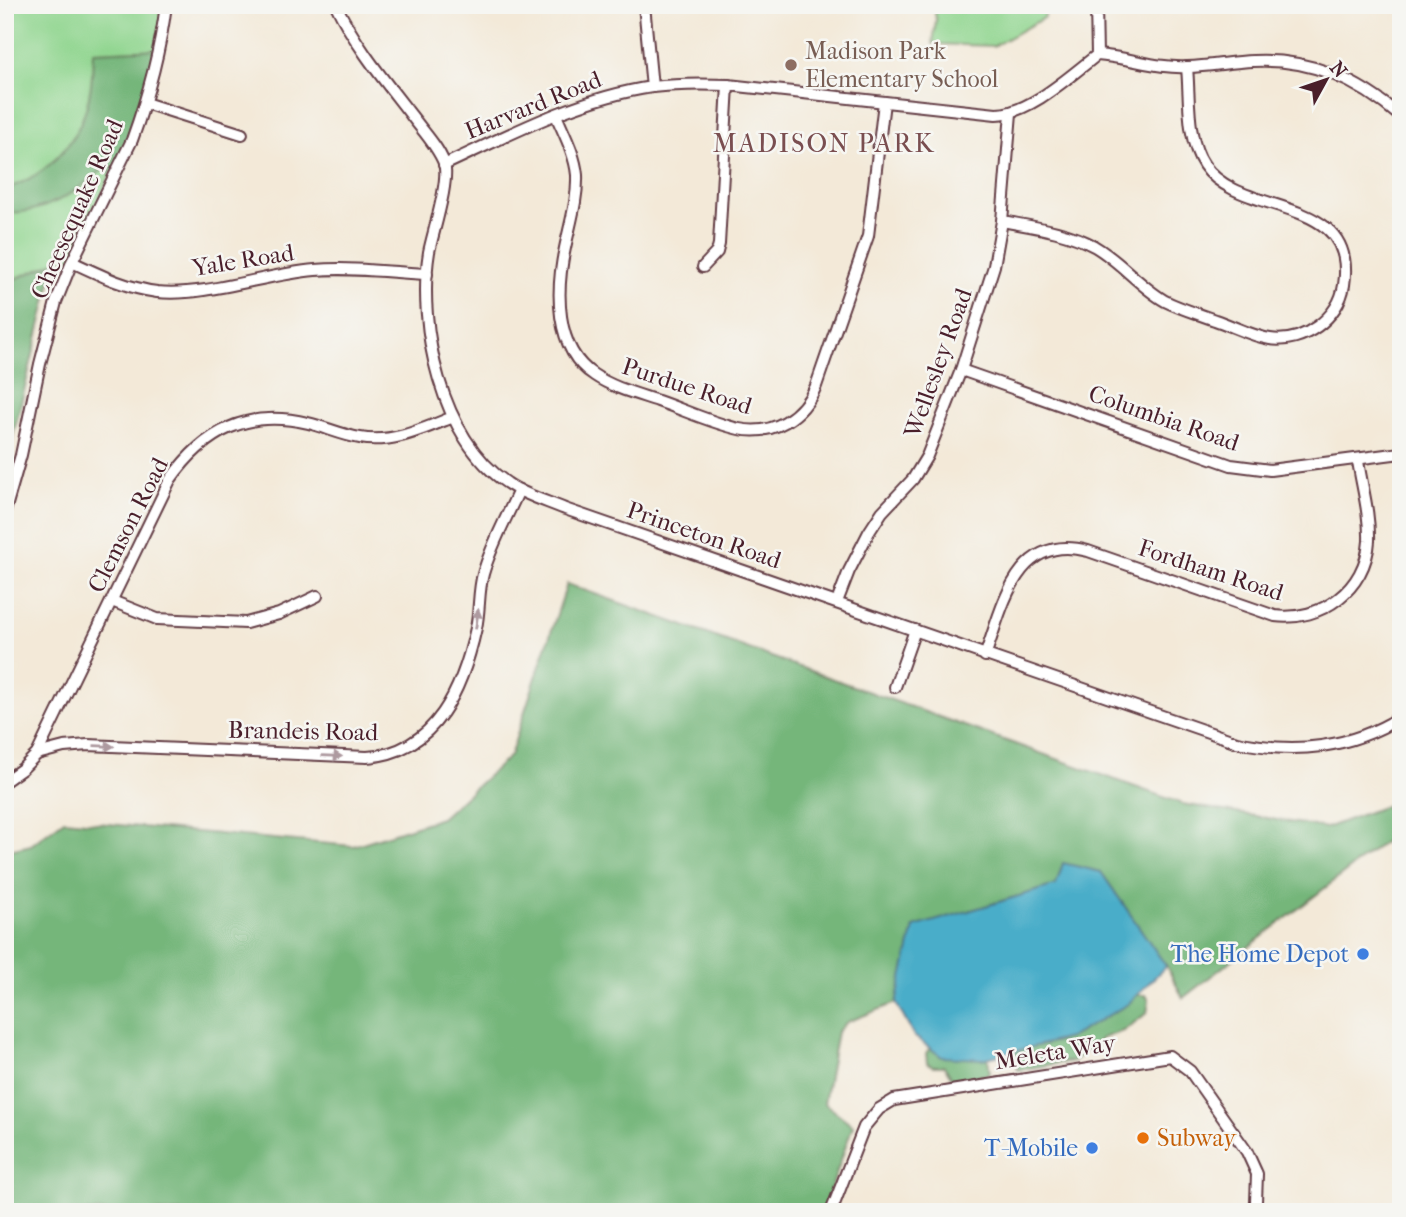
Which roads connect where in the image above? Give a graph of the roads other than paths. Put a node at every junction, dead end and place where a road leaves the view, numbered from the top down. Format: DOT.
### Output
graph roads {
  1 [pos="166,5"];
  2 [pos="336,5"];
  3 [pos="644,5"];
  4 [pos="1096,5"];
  5 [pos="1097,55"];
  6 [pos="1187,67"];
  7 [pos="728,85"];
  8 [pos="652,87"];
  9 [pos="884,102"];
  10 [pos="145,103"];
  11 [pos="1011,113"];
  12 [pos="556,114"];
  13 [pos="1401,117"];
  14 [pos="242,134"];
  15 [pos="444,164"];
  16 [pos="1002,221"];
  17 [pos="72,262"];
  18 [pos="703,267"];
  19 [pos="427,274"];
  20 [pos="961,370"];
  21 [pos="453,417"];
  22 [pos="1401,453"];
  23 [pos="1358,461"];
  24 [pos="519,490"];
  25 [pos="5,511"];
  26 [pos="317,596"];
  27 [pos="112,601"];
  28 [pos="837,602"];
  29 [pos="915,630"];
  30 [pos="985,656"];
  31 [pos="895,687"];
  32 [pos="1401,717"];
  33 [pos="37,754"];
  34 [pos="5,781"];
  35 [pos="831,1212"];
  36 [pos="1254,1212"];
  1 -- 10 [label="street, Cheesequake Road"];
  2 -- 15 [label="street"];
  3 -- 8 [label="street"];
  4 -- 5 [label="street"];
  5 -- 6 [label="street"];
  5 -- 11 [label="street"];
  6 -- 13 [label="street"];
  6 -- 16 [label="street"];
  7 -- 8 [label="street, Harvard Road"];
  7 -- 9 [label="street, Harvard Road"];
  7 -- 18 [label="street"];
  8 -- 12 [label="street, Harvard Road"];
  9 -- 11 [label="street, Harvard Road"];
  9 -- 12 [label="street, Purdue Road"];
  10 -- 14 [label="street"];
  10 -- 17 [label="street, Cheesequake Road"];
  11 -- 16 [label="street, Wellesley Road"];
  12 -- 15 [label="street, Harvard Road"];
  15 -- 19 [label="street, Princeton Road"];
  16 -- 20 [label="street, Wellesley Road"];
  17 -- 19 [label="street, Yale Road"];
  17 -- 25 [label="street, Cheesequake Road"];
  19 -- 21 [label="street, Princeton Road"];
  20 -- 23 [label="street, Columbia Road"];
  20 -- 28 [label="street, Wellesley Road"];
  21 -- 24 [label="street, Princeton Road"];
  21 -- 27 [label="street, Clemson Road"];
  22 -- 23 [label="street, Columbia Road"];
  23 -- 30 [label="street, Fordham Road"];
  24 -- 28 [label="street, Princeton Road"];
  33 -- 24 [label="street, Brandeis Road, one-way"];
  26 -- 27 [label="street"];
  27 -- 33 [label="street, Clemson Road"];
  28 -- 29 [label="street, Princeton Road"];
  29 -- 30 [label="street, Princeton Road"];
  29 -- 31 [label="street"];
  30 -- 32 [label="street, Princeton Road"];
  33 -- 34 [label="street, Clemson Road"];
  35 -- 36 [label="street, Meleta Way"];
}
